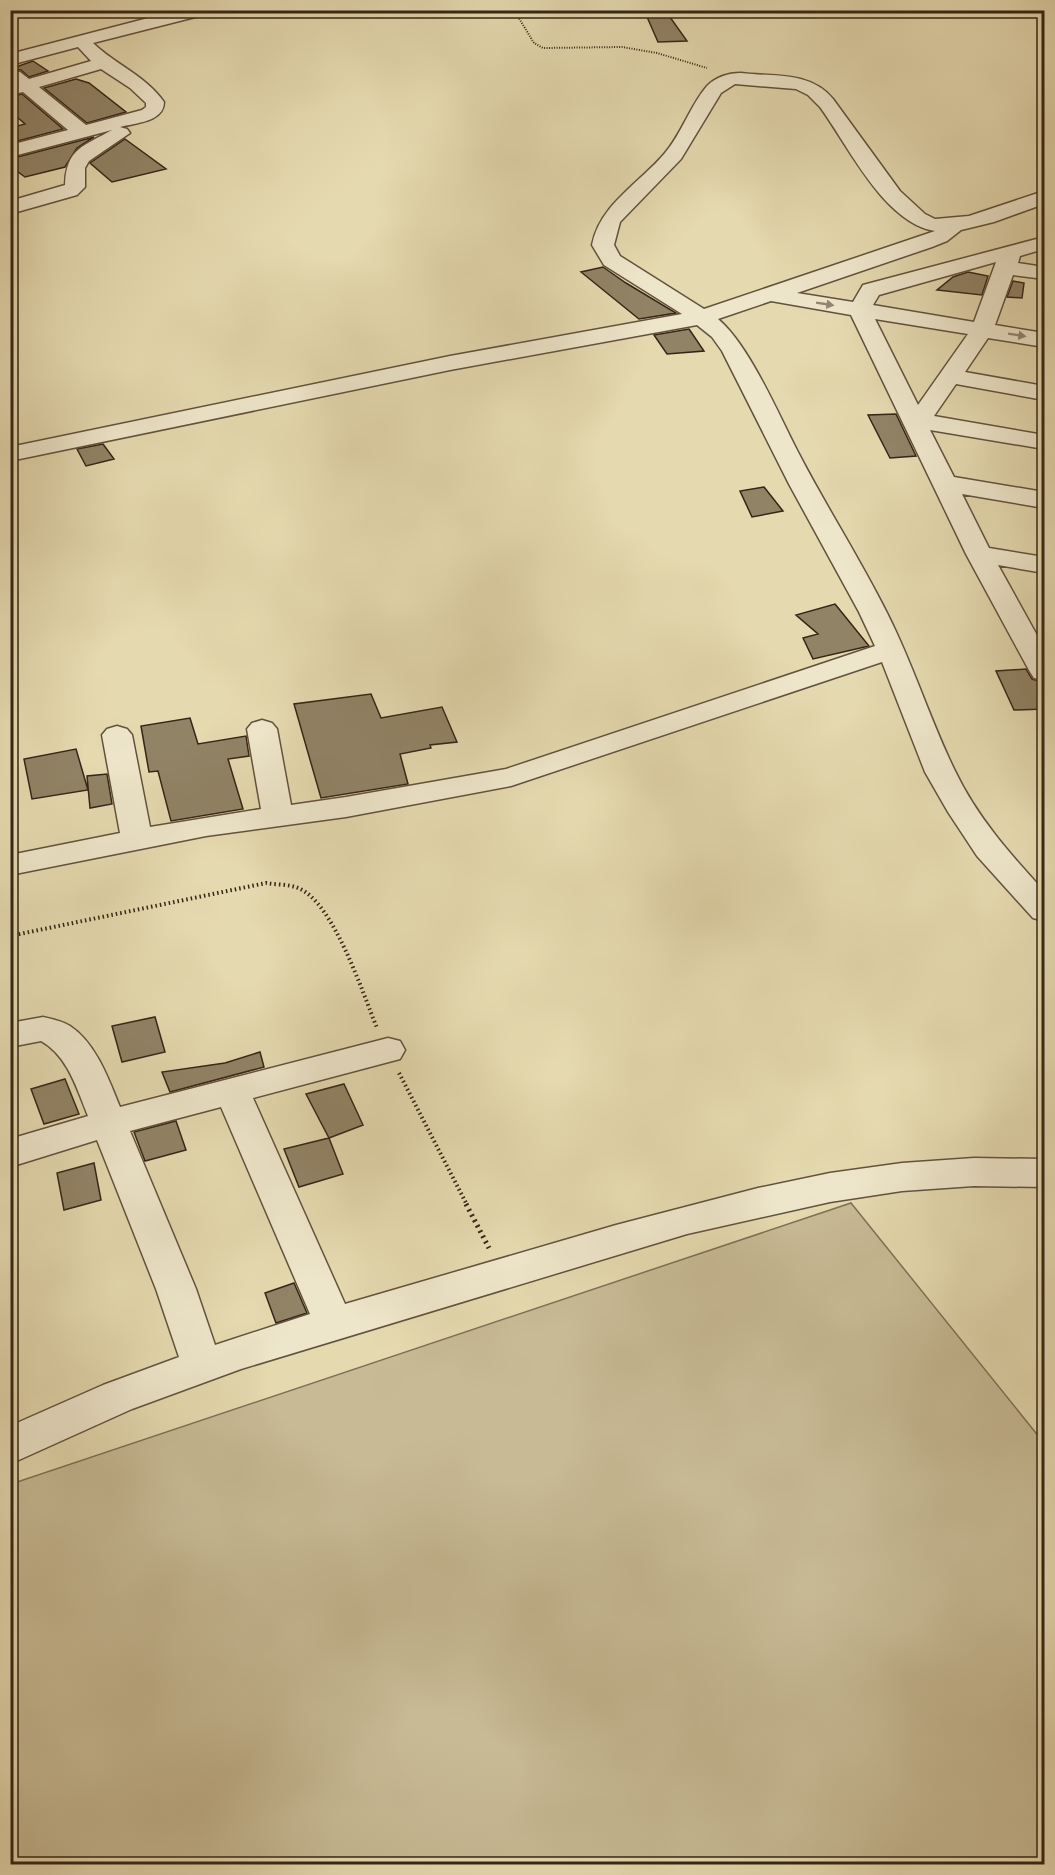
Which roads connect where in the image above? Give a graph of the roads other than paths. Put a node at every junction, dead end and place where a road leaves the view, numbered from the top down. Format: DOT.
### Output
graph roads {
  1 [pos="201,10"];
  2 [pos="80,42"];
  3 [pos="10,60"];
  4 [pos="103,63"];
  5 [pos="10,73"];
  6 [pos="18,88"];
  7 [pos="149,114"];
  8 [pos="83,132"];
  9 [pos="12,148"];
  10 [pos="1044,197"];
  11 [pos="10,208"];
  12 [pos="955,225"];
  13 [pos="1044,243"];
  14 [pos="1009,260"];
  15 [pos="1044,273"];
  16 [pos="811,280"];
  17 [pos="767,294"];
  18 [pos="865,300"];
  19 [pos="702,316"];
  20 [pos="987,320"];
  21 [pos="1044,320"];
  22 [pos="1044,340"];
  23 [pos="950,376"];
  24 [pos="1044,393"];
  25 [pos="917,424"];
  26 [pos="1044,442"];
  27 [pos="10,454"];
  28 [pos="944,483"];
  29 [pos="1044,500"];
  30 [pos="979,554"];
  31 [pos="1044,565"];
  32 [pos="891,650"];
  33 [pos="1044,672"];
  34 [pos="262,729"];
  35 [pos="117,735"];
  36 [pos="277,815"];
  37 [pos="137,840"];
  38 [pos="10,866"];
  39 [pos="1044,910"];
  40 [pos="10,1035"];
  41 [pos="388,1050"];
  42 [pos="232,1091"];
  43 [pos="109,1123"];
  44 [pos="10,1153"];
  45 [pos="1044,1173"];
  46 [pos="334,1324"];
  47 [pos="202,1366"];
  48 [pos="10,1446"];
  1 -- 2 [label="street"];
  2 -- 3 [label="street"];
  2 -- 4 [label="street"];
  4 -- 6 [label="street"];
  4 -- 7 [label="street"];
  5 -- 6 [label="street"];
  6 -- 8 [label="street"];
  7 -- 8 [label="street"];
  7 -- 11 [label="street"];
  8 -- 9 [label="street"];
  10 -- 12 [label="street"];
  12 -- 16 [label="street"];
  12 -- 19 [label="street"];
  13 -- 14 [label="street"];
  14 -- 15 [label="street"];
  14 -- 18 [label="street"];
  14 -- 20 [label="street"];
  16 -- 17 [label="street"];
  16 -- 18 [label="street"];
  17 -- 18 [label="street, one-way"];
  17 -- 19 [label="street"];
  18 -- 20 [label="street"];
  18 -- 25 [label="street"];
  19 -- 27 [label="street"];
  19 -- 32 [label="street"];
  20 -- 21 [label="street"];
  20 -- 22 [label="street, one-way"];
  20 -- 23 [label="street"];
  23 -- 24 [label="street"];
  23 -- 25 [label="street"];
  25 -- 26 [label="street"];
  25 -- 28 [label="street"];
  28 -- 29 [label="street"];
  28 -- 30 [label="street"];
  30 -- 31 [label="street"];
  30 -- 33 [label="street"];
  32 -- 36 [label="street"];
  32 -- 39 [label="street"];
  34 -- 36 [label="street"];
  35 -- 37 [label="street"];
  36 -- 37 [label="street"];
  37 -- 38 [label="street"];
  40 -- 43 [label="street"];
  41 -- 42 [label="street"];
  42 -- 43 [label="street"];
  42 -- 46 [label="street"];
  43 -- 44 [label="street"];
  43 -- 47 [label="street"];
  45 -- 46 [label="street"];
  46 -- 47 [label="street"];
  47 -- 48 [label="street"];
}
